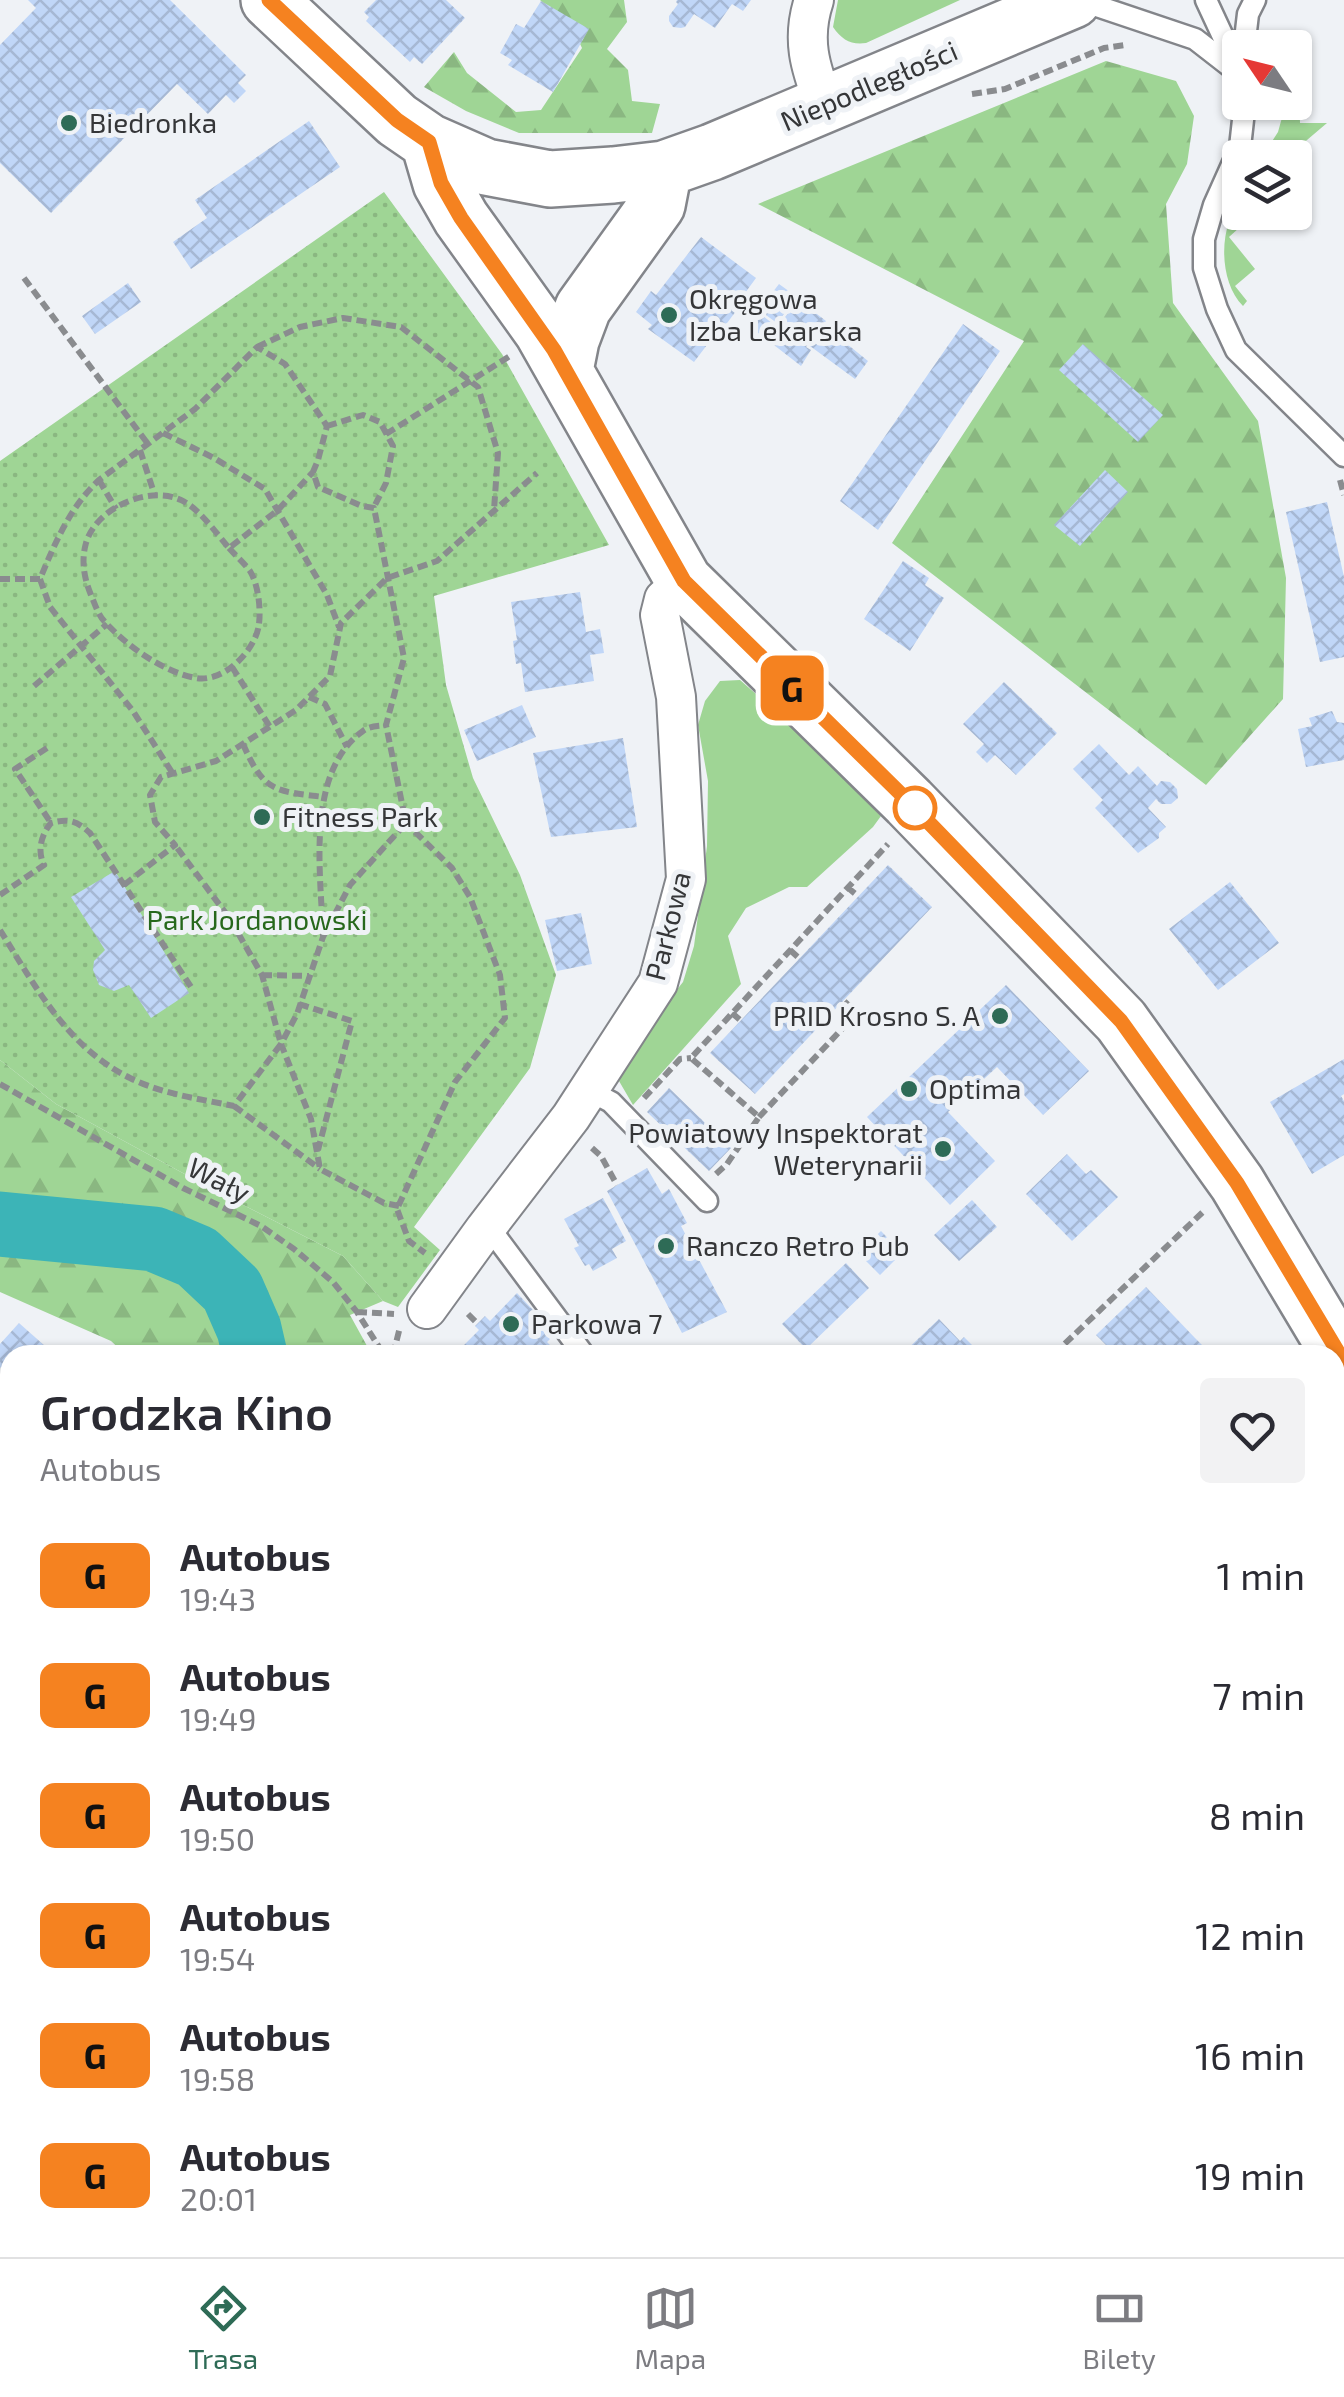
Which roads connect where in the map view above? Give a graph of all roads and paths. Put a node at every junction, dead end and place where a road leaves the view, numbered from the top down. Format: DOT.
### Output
graph roads {
  1 [pos="270,0"];
  2 [pos="814,0"];
  3 [pos="1076,0"];
  4 [pos="1206,0"];
  5 [pos="1255,0"];
  6 [pos="1246,30"];
  7 [pos="1222,34"];
  8 [pos="1134,44"];
  9 [pos="1222,59"];
  10 [pos="963,96"];
  11 [pos="824,104"];
  12 [pos="1242,120"];
  13 [pos="429,142"];
  14 [pos="664,169"];
  15 [pos="24,278"];
  16 [pos="257,347"];
  17 [pos="540,361"];
  18 [pos="471,381"];
  19 [pos="327,426"];
  20 [pos="163,433"];
  21 [pos="386,434"];
  22 [pos="148,444"];
  23 [pos="140,450"];
  24 [pos="1344,456"];
  25 [pos="313,472"];
  26 [pos="537,474"];
  27 [pos="99,480"];
  28 [pos="154,493"];
  29 [pos="374,508"];
  30 [pos="116,509"];
  31 [pos="278,510"];
  32 [pos="494,512"];
  33 [pos="229,548"];
  34 [pos="387,578"];
  35 [pos="0,579"];
  36 [pos="40,579"];
  37 [pos="684,581"];
  38 [pos="107,624"];
  39 [pos="340,632"];
  40 [pos="81,646"];
  41 [pos="232,667"];
  42 [pos="34,686"];
  43 [pos="309,697"];
  44 [pos="386,725"];
  45 [pos="270,727"];
  46 [pos="243,744"];
  47 [pos="347,747"];
  48 [pos="47,748"];
  49 [pos="174,774"];
  50 [pos="324,797"];
  51 [pos="51,823"];
  52 [pos="406,823"];
  53 [pos="891,840"];
  54 [pos="175,845"];
  55 [pos="124,885"];
  56 [pos="847,888"];
  57 [pos="0,895"];
  58 [pos="858,896"];
  59 [pos="0,930"];
  60 [pos="323,938"];
  61 [pos="790,950"];
  62 [pos="800,958"];
  63 [pos="262,975"];
  64 [pos="309,976"];
  65 [pos="193,990"];
  66 [pos="844,1000"];
  67 [pos="299,1004"];
  68 [pos="732,1012"];
  69 [pos="740,1020"];
  70 [pos="281,1044"];
  71 [pos="691,1058"];
  72 [pos="0,1084"];
  73 [pos="588,1090"];
  74 [pos="234,1106"];
  75 [pos="758,1117"];
  76 [pos="626,1118"];
  77 [pos="318,1153"];
  78 [pos="320,1168"];
  79 [pos="1237,1183"];
  80 [pos="703,1197"];
  81 [pos="398,1206"];
  82 [pos="489,1231"];
  83 [pos="438,1263"];
  84 [pos="357,1312"];
  85 [pos="416,1312"];
  86 [pos="394,1342"];
  87 [pos="378,1345"];
  88 [pos="394,1345"];
  89 [pos="576,1345"];
  90 [pos="1063,1345"];
  91 [pos="1334,1345"];
  1 -- 13 [label="street, Niepodległości"];
  2 -- 11 [label="street"];
  3 -- 9 [label="lane"];
  3 -- 11 [label="street, Niepodległości"];
  4 -- 7 [label="lane"];
  5 -- 6 [label="lane"];
  8 -- 10 [label="path"];
  11 -- 14 [label="street, Niepodległości"];
  12 -- 24 [label="lane"];
  13 -- 14 [label="street, Niepodległości"];
  13 -- 17 [label="street"];
  14 -- 17 [label="street"];
  15 -- 22 [label="path"];
  16 -- 18 [label="path"];
  16 -- 19 [label="path"];
  16 -- 20 [label="path"];
  17 -- 18 [label="path"];
  17 -- 37 [label="street"];
  18 -- 21 [label="path"];
  18 -- 32 [label="path"];
  19 -- 21 [label="path"];
  19 -- 25 [label="path"];
  20 -- 22 [label="path"];
  20 -- 31 [label="path"];
  21 -- 29 [label="path"];
  22 -- 23 [label="path"];
  23 -- 27 [label="path"];
  23 -- 28 [label="path"];
  25 -- 29 [label="path"];
  25 -- 31 [label="path"];
  26 -- 32 [label="path"];
  27 -- 30 [label="path"];
  27 -- 36 [label="path"];
  28 -- 30 [label="path"];
  28 -- 33 [label="path"];
  29 -- 34 [label="path"];
  30 -- 38 [label="path"];
  31 -- 33 [label="path"];
  31 -- 39 [label="path"];
  32 -- 34 [label="path"];
  33 -- 41 [label="path"];
  34 -- 39 [label="path"];
  34 -- 44 [label="path"];
  35 -- 36 [label="path"];
  36 -- 40 [label="path"];
  37 -- 73 [label="street, Parkowa"];
  37 -- 79 [label="street"];
  38 -- 40 [label="path"];
  38 -- 41 [label="path"];
  39 -- 43 [label="path"];
  40 -- 42 [label="path"];
  40 -- 49 [label="path"];
  41 -- 45 [label="path"];
  43 -- 45 [label="path"];
  43 -- 47 [label="path"];
  44 -- 47 [label="path"];
  44 -- 52 [label="path"];
  45 -- 46 [label="path"];
  46 -- 49 [label="path"];
  46 -- 50 [label="path"];
  47 -- 50 [label="path"];
  48 -- 51 [label="path"];
  49 -- 54 [label="path"];
  50 -- 60 [label="path"];
  51 -- 55 [label="path"];
  51 -- 57 [label="path"];
  52 -- 60 [label="path"];
  52 -- 81 [label="path"];
  53 -- 56 [label="path"];
  54 -- 55 [label="path"];
  54 -- 63 [label="path"];
  55 -- 65 [label="path"];
  56 -- 58 [label="path"];
  56 -- 61 [label="path"];
  59 -- 74 [label="path"];
  60 -- 64 [label="path"];
  61 -- 62 [label="path"];
  61 -- 68 [label="path"];
  63 -- 64 [label="path"];
  63 -- 70 [label="path"];
  64 -- 67 [label="path"];
  66 -- 75 [label="path"];
  67 -- 70 [label="path"];
  67 -- 77 [label="path"];
  68 -- 69 [label="path"];
  68 -- 71 [label="path"];
  70 -- 74 [label="path"];
  70 -- 77 [label="path"];
  71 -- 75 [label="path"];
  71 -- 76 [label="path"];
  72 -- 84 [label="path, Wały"];
  73 -- 76 [label="lane"];
  73 -- 82 [label="street, Parkowa"];
  74 -- 78 [label="path"];
  75 -- 80 [label="path"];
  76 -- 80 [label="lane"];
  77 -- 78 [label="path"];
  78 -- 81 [label="path"];
  79 -- 90 [label="path"];
  79 -- 91 [label="street"];
  81 -- 83 [label="path"];
  82 -- 85 [label="street, Parkowa"];
  82 -- 89 [label="lane"];
  84 -- 85 [label="path"];
  84 -- 87 [label="path, Wały"];
  86 -- 88 [label="path"];
}
